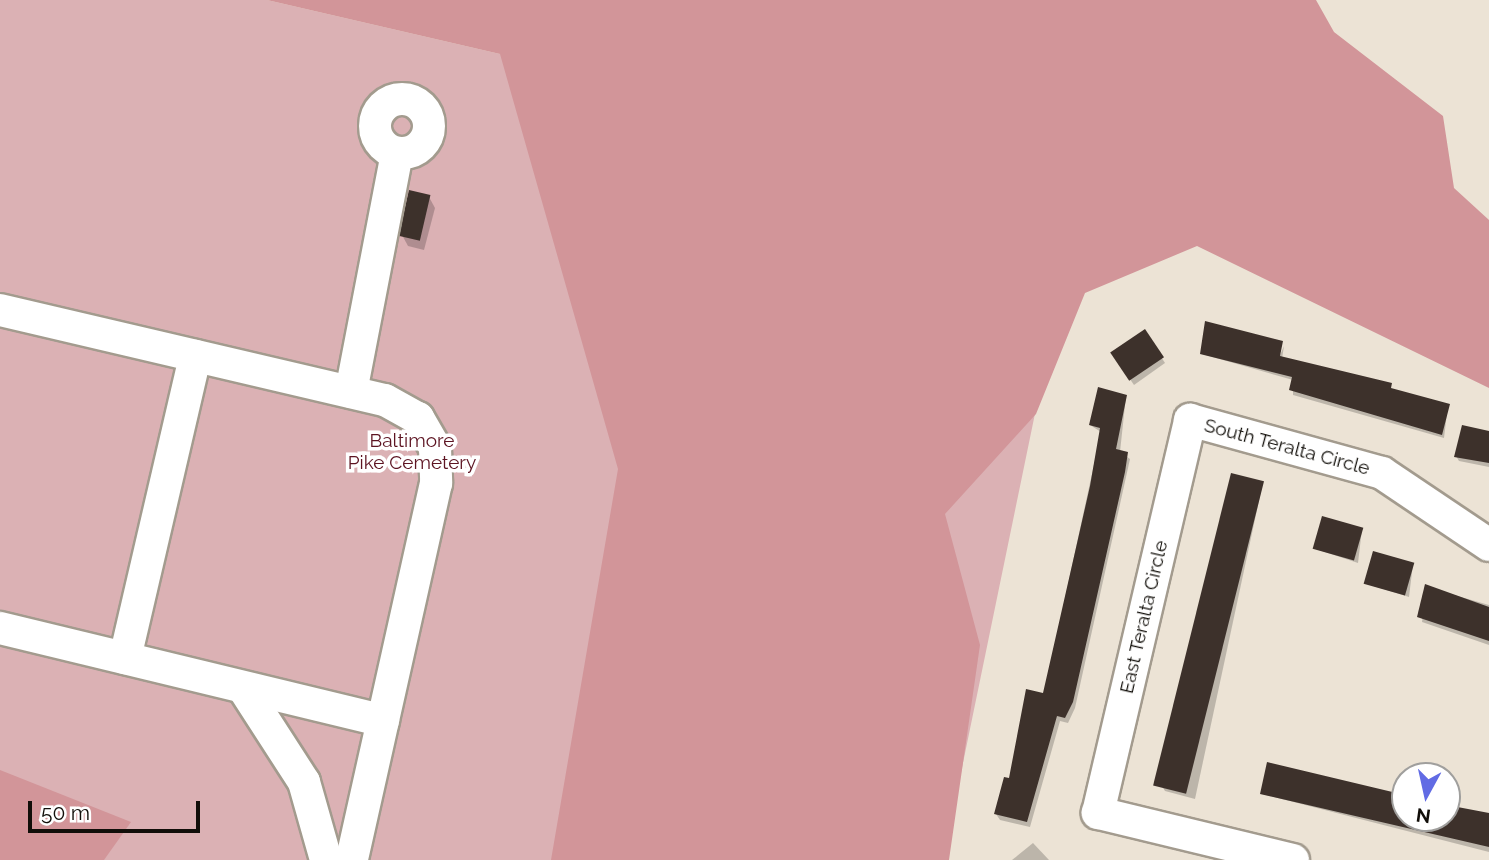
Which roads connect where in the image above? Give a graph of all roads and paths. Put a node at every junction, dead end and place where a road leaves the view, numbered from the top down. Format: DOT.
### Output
graph roads {
  1 [pos="397,153"];
  2 [pos="0,310"];
  3 [pos="195,356"];
  4 [pos="351,392"];
  5 [pos="1190,420"];
  6 [pos="1489,545"];
  7 [pos="0,628"];
  8 [pos="125,659"];
  9 [pos="246,692"];
  10 [pos="383,721"];
  11 [pos="327,858"];
  12 [pos="1293,860"];
  1 -- 4 [label="street"];
  2 -- 3 [label="street"];
  3 -- 4 [label="street"];
  3 -- 8 [label="street"];
  4 -- 10 [label="street"];
  5 -- 6 [label="street, South Teralta Circle"];
  5 -- 12 [label="street, East Teralta Circle"];
  7 -- 8 [label="street"];
  8 -- 9 [label="street"];
  9 -- 10 [label="street"];
  9 -- 11 [label="street"];
  10 -- 11 [label="street"];
}
